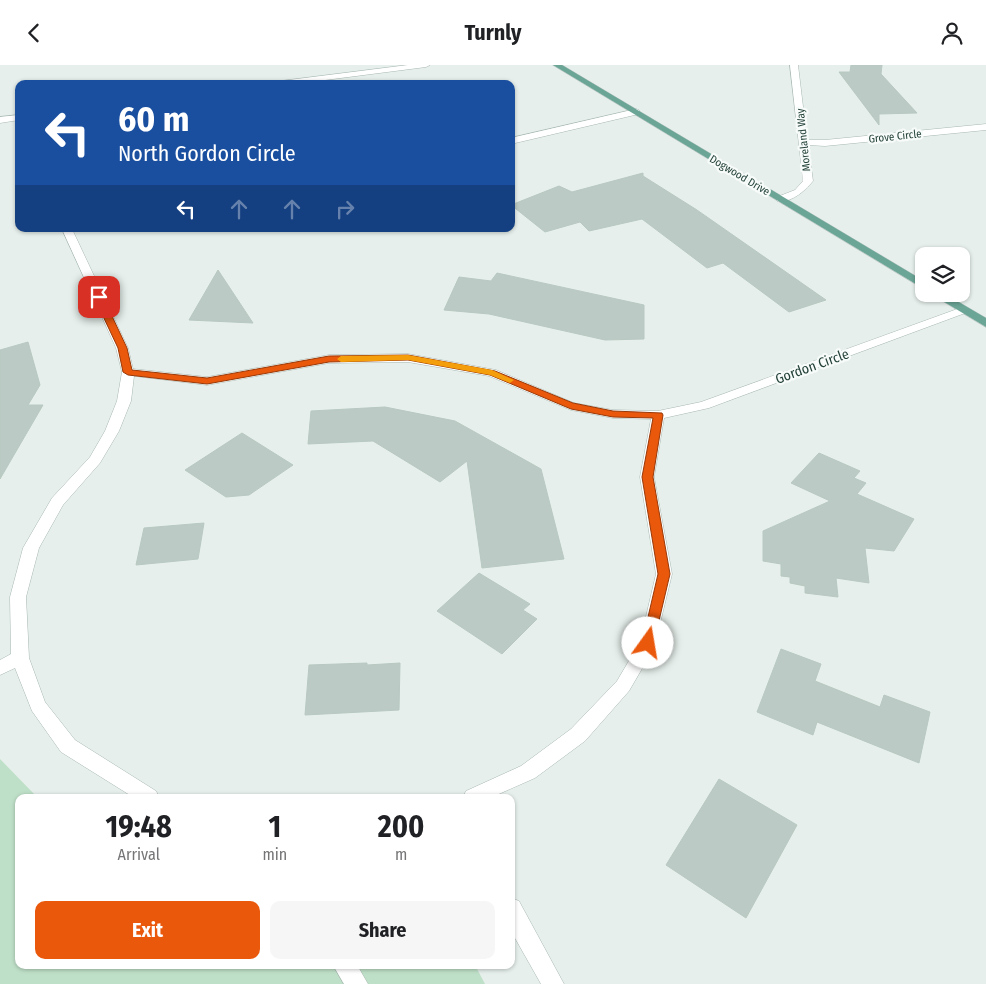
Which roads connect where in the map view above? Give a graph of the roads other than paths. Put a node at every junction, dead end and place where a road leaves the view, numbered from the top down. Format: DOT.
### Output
graph roads {
  1 [pos="426,65"];
  2 [pos="557,65"];
  3 [pos="794,65"];
  4 [pos="305,80"];
  5 [pos="636,112"];
  6 [pos="15,119"];
  7 [pos="0,120"];
  8 [pos="986,127"];
  9 [pos="515,140"];
  10 [pos="804,142"];
  11 [pos="780,199"];
  12 [pos="68,232"];
  13 [pos="915,281"];
  14 [pos="950,302"];
  15 [pos="964,310"];
  16 [pos="986,323"];
  17 [pos="128,372"];
  18 [pos="658,415"];
  19 [pos="20,659"];
  20 [pos="0,668"];
  21 [pos="144,794"];
  22 [pos="480,794"];
  23 [pos="515,916"];
  24 [pos="347,969"];
  25 [pos="357,984"];
  26 [pos="553,984"];
  1 -- 4 [label="street"];
  2 -- 5 [label="main road, Dogwood Drive"];
  3 -- 10 [label="street, Moreland Way"];
  5 -- 9 [label="street"];
  5 -- 11 [label="main road, Dogwood Drive"];
  6 -- 7 [label="street"];
  8 -- 10 [label="street, Grove Circle"];
  10 -- 11 [label="street, Moreland Way"];
  11 -- 13 [label="main road, Dogwood Drive"];
  12 -- 17 [label="street"];
  14 -- 15 [label="main road"];
  15 -- 16 [label="main road"];
  15 -- 18 [label="street, Gordon Circle"];
  17 -- 18 [label="street, Gordon Circle"];
  17 -- 19 [label="street"];
  18 -- 22 [label="street"];
  19 -- 20 [label="street"];
  19 -- 21 [label="street"];
  23 -- 26 [label="street"];
  24 -- 25 [label="street"];
}
